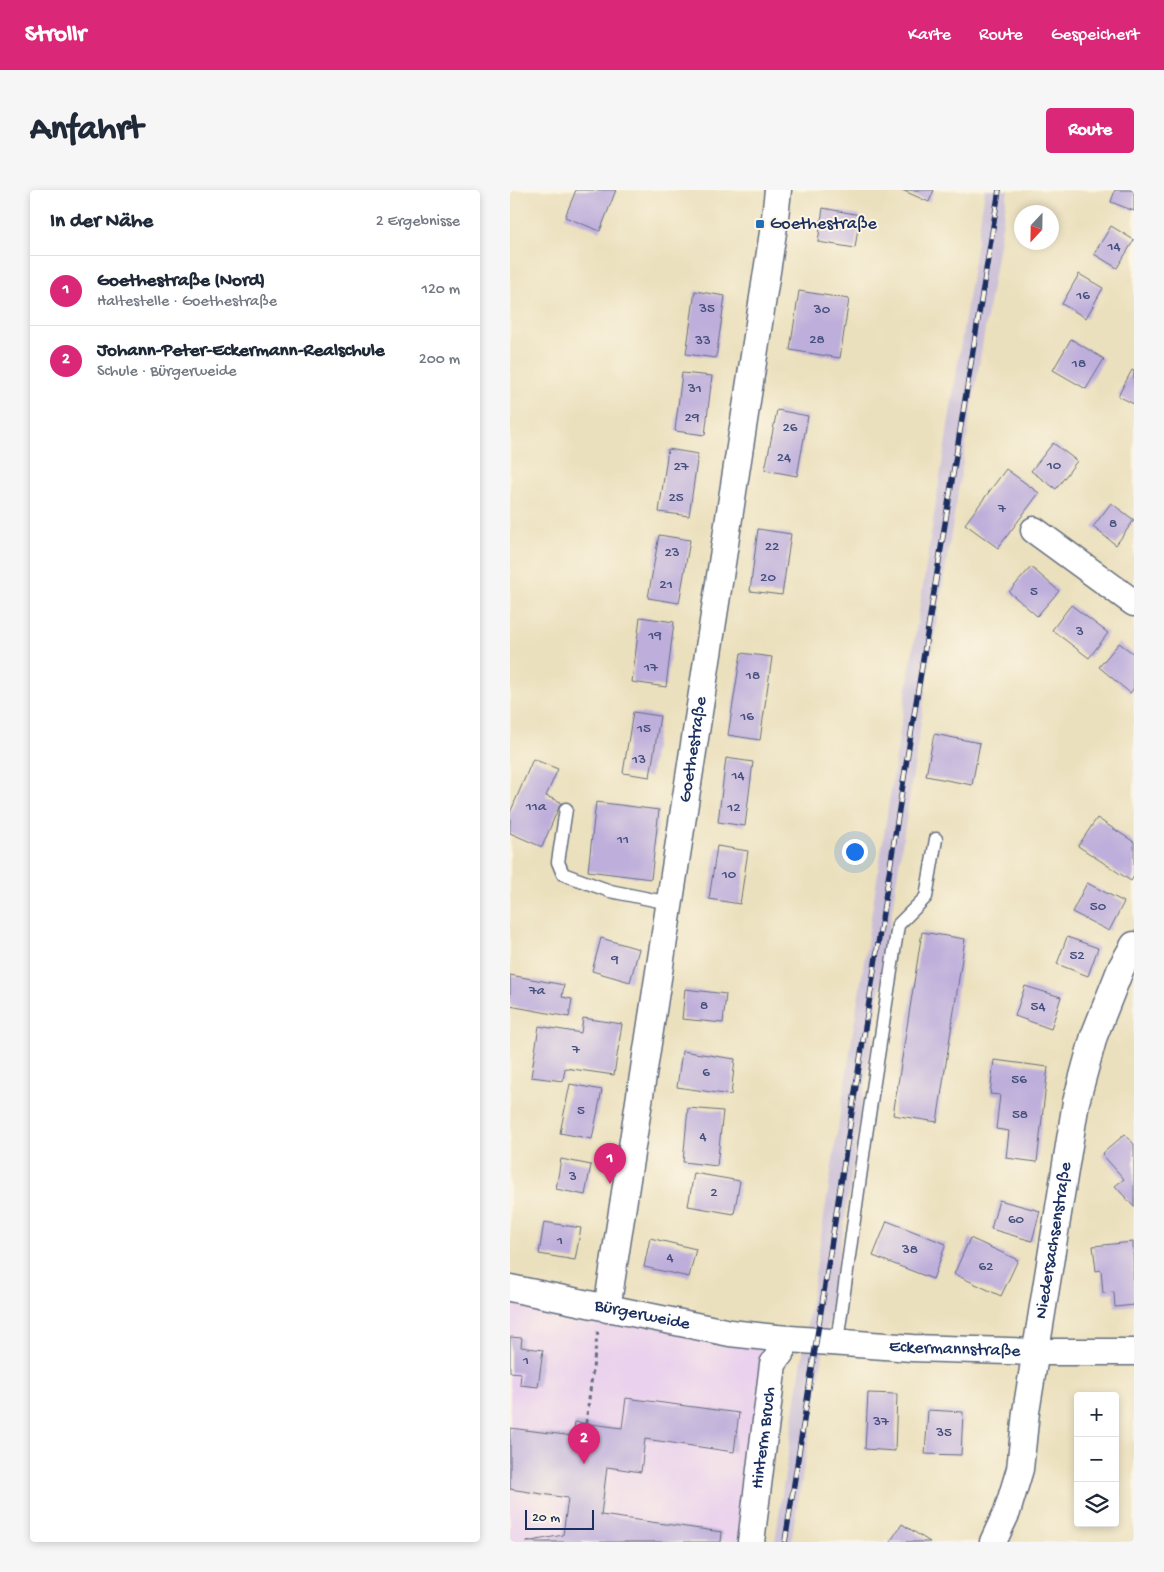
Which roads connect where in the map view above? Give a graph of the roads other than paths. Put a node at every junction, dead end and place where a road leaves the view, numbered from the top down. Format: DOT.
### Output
graph roads {
  1 [pos="778,190"];
  2 [pos="1034,530"];
  3 [pos="1134,603"];
  4 [pos="566,809"];
  5 [pos="936,839"];
  6 [pos="669,904"];
  7 [pos="1134,945"];
  8 [pos="510,1288"];
  9 [pos="604,1308"];
  10 [pos="776,1338"];
  11 [pos="837,1342"];
  12 [pos="1037,1352"];
  13 [pos="1134,1352"];
  14 [pos="751,1542"];
  15 [pos="993,1542"];
  1 -- 6 [label="street, Goethestraße"];
  2 -- 3 [label="street"];
  4 -- 6 [label="lane"];
  5 -- 11 [label="lane"];
  6 -- 9 [label="street, Goethestraße"];
  7 -- 12 [label="street, Niedersachsenstraße"];
  8 -- 9 [label="street, Bürgerweide"];
  9 -- 10 [label="street, Bürgerweide"];
  10 -- 11 [label="street, Eckermannstraße"];
  10 -- 14 [label="street, Hinterm Bruch"];
  11 -- 12 [label="street, Eckermannstraße"];
  12 -- 13 [label="street, Eckermannstraße"];
  12 -- 15 [label="street, Niedersachsenstraße"];
}
